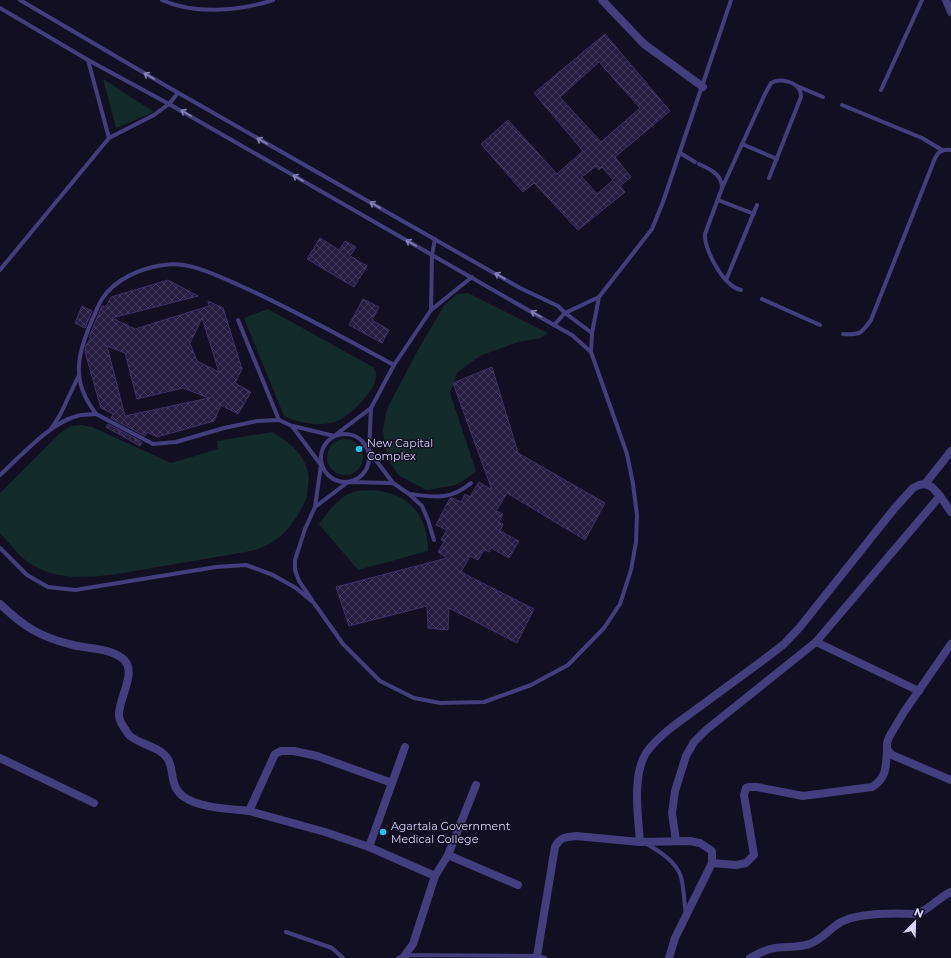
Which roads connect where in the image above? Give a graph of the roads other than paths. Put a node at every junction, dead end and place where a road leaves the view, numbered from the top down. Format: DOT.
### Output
graph roads {
  1 [pos="20,0"];
  2 [pos="162,0"];
  3 [pos="273,0"];
  4 [pos="602,0"];
  5 [pos="731,0"];
  6 [pos="922,0"];
  7 [pos="946,0"];
  8 [pos="0,8"];
  9 [pos="951,12"];
  10 [pos="88,60"];
  11 [pos="796,86"];
  12 [pos="703,87"];
  13 [pos="881,90"];
  14 [pos="178,93"];
  15 [pos="823,96"];
  16 [pos="168,104"];
  17 [pos="842,105"];
  18 [pos="109,138"];
  19 [pos="742,144"];
  20 [pos="942,150"];
  21 [pos="951,150"];
  22 [pos="680,153"];
  23 [pos="777,159"];
  24 [pos="770,178"];
  25 [pos="722,188"];
  26 [pos="718,200"];
  27 [pos="757,205"];
  28 [pos="754,214"];
  29 [pos="435,239"];
  30 [pos="432,255"];
  31 [pos="0,270"];
  32 [pos="472,277"];
  33 [pos="726,280"];
  34 [pos="741,290"];
  35 [pos="599,297"];
  36 [pos="762,299"];
  37 [pos="431,310"];
  38 [pos="565,313"];
  39 [pos="238,320"];
  40 [pos="554,325"];
  41 [pos="820,325"];
  42 [pos="592,333"];
  43 [pos="843,334"];
  44 [pos="591,352"];
  45 [pos="394,365"];
  46 [pos="79,375"];
  47 [pos="371,408"];
  48 [pos="96,414"];
  49 [pos="279,420"];
  50 [pos="292,426"];
  51 [pos="49,431"];
  52 [pos="334,436"];
  53 [pos="369,451"];
  54 [pos="951,451"];
  55 [pos="322,465"];
  56 [pos="0,475"];
  57 [pos="348,482"];
  58 [pos="394,483"];
  59 [pos="471,483"];
  60 [pos="925,484"];
  61 [pos="409,494"];
  62 [pos="940,496"];
  63 [pos="315,507"];
  64 [pos="951,512"];
  65 [pos="434,540"];
  66 [pos="0,548"];
  67 [pos="314,603"];
  68 [pos="0,604"];
  69 [pos="816,642"];
  70 [pos="951,644"];
  71 [pos="919,691"];
  72 [pos="405,747"];
  73 [pos="887,749"];
  74 [pos="0,758"];
  75 [pos="951,780"];
  76 [pos="392,783"];
  77 [pos="476,785"];
  78 [pos="94,803"];
  79 [pos="249,811"];
  80 [pos="676,841"];
  81 [pos="642,842"];
  82 [pos="369,847"];
  83 [pos="448,855"];
  84 [pos="712,863"];
  85 [pos="435,876"];
  86 [pos="518,885"];
  87 [pos="951,892"];
  88 [pos="686,915"];
  89 [pos="286,932"];
  90 [pos="404,957"];
  91 [pos="541,957"];
  92 [pos="343,958"];
  93 [pos="669,958"];
  94 [pos="750,958"];
  14 -- 1 [label="lane, one-way"];
  2 -- 3 [label="lane"];
  4 -- 12 [label="street"];
  5 -- 12 [label="lane"];
  6 -- 13 [label="lane"];
  7 -- 9 [label="street"];
  8 -- 10 [label="lane"];
  10 -- 16 [label="lane"];
  10 -- 18 [label="lane"];
  11 -- 15 [label="lane"];
  11 -- 19 [label="lane"];
  11 -- 23 [label="lane"];
  12 -- 22 [label="lane"];
  14 -- 16 [label="lane"];
  29 -- 14 [label="lane, one-way"];
  16 -- 18 [label="lane"];
  30 -- 16 [label="lane, one-way"];
  17 -- 20 [label="lane"];
  18 -- 31 [label="lane"];
  19 -- 23 [label="lane"];
  19 -- 25 [label="lane"];
  20 -- 21 [label="lane"];
  20 -- 43 [label="lane"];
  22 -- 25 [label="lane"];
  22 -- 35 [label="lane"];
  23 -- 24 [label="lane"];
  25 -- 26 [label="lane"];
  26 -- 28 [label="lane"];
  26 -- 33 [label="lane"];
  27 -- 28 [label="lane"];
  28 -- 33 [label="lane"];
  29 -- 30 [label="lane"];
  38 -- 29 [label="lane, one-way"];
  30 -- 32 [label="lane"];
  30 -- 37 [label="lane"];
  32 -- 37 [label="lane"];
  40 -- 32 [label="lane, one-way"];
  33 -- 34 [label="lane"];
  35 -- 38 [label="lane"];
  35 -- 42 [label="lane"];
  36 -- 41 [label="lane"];
  37 -- 45 [label="lane"];
  38 -- 40 [label="lane"];
  38 -- 42 [label="lane"];
  39 -- 49 [label="lane"];
  40 -- 44 [label="lane"];
  42 -- 44 [label="lane"];
  44 -- 67 [label="lane"];
  45 -- 46 [label="lane"];
  45 -- 47 [label="lane"];
  46 -- 48 [label="lane"];
  46 -- 51 [label="lane"];
  47 -- 52 [label="lane"];
  47 -- 53 [label="lane"];
  48 -- 49 [label="lane"];
  48 -- 51 [label="lane"];
  49 -- 50 [label="lane"];
  50 -- 52 [label="lane"];
  50 -- 55 [label="lane"];
  51 -- 56 [label="lane"];
  52 -- 53 [label="lane"];
  52 -- 55 [label="lane"];
  53 -- 57 [label="lane"];
  53 -- 58 [label="lane"];
  54 -- 60 [label="street"];
  55 -- 57 [label="lane"];
  55 -- 63 [label="lane"];
  57 -- 58 [label="lane"];
  57 -- 63 [label="lane"];
  58 -- 61 [label="lane"];
  59 -- 61 [label="lane"];
  60 -- 62 [label="street"];
  60 -- 81 [label="street"];
  61 -- 65 [label="lane"];
  62 -- 64 [label="street"];
  62 -- 69 [label="street"];
  63 -- 67 [label="lane"];
  66 -- 67 [label="lane"];
  68 -- 79 [label="street"];
  69 -- 71 [label="street"];
  69 -- 80 [label="street"];
  70 -- 71 [label="street"];
  71 -- 73 [label="street"];
  72 -- 76 [label="street"];
  73 -- 75 [label="street"];
  73 -- 84 [label="street"];
  74 -- 78 [label="street"];
  76 -- 79 [label="street"];
  76 -- 82 [label="street"];
  77 -- 83 [label="street"];
  79 -- 82 [label="street"];
  80 -- 81 [label="street"];
  80 -- 84 [label="street"];
  81 -- 88 [label="lane"];
  81 -- 91 [label="street"];
  82 -- 85 [label="street"];
  83 -- 85 [label="street"];
  83 -- 86 [label="street"];
  84 -- 88 [label="street"];
  85 -- 90 [label="street"];
  87 -- 94 [label="street"];
  88 -- 93 [label="street"];
  89 -- 92 [label="lane"];
  90 -- 91 [label="lane"];
}
